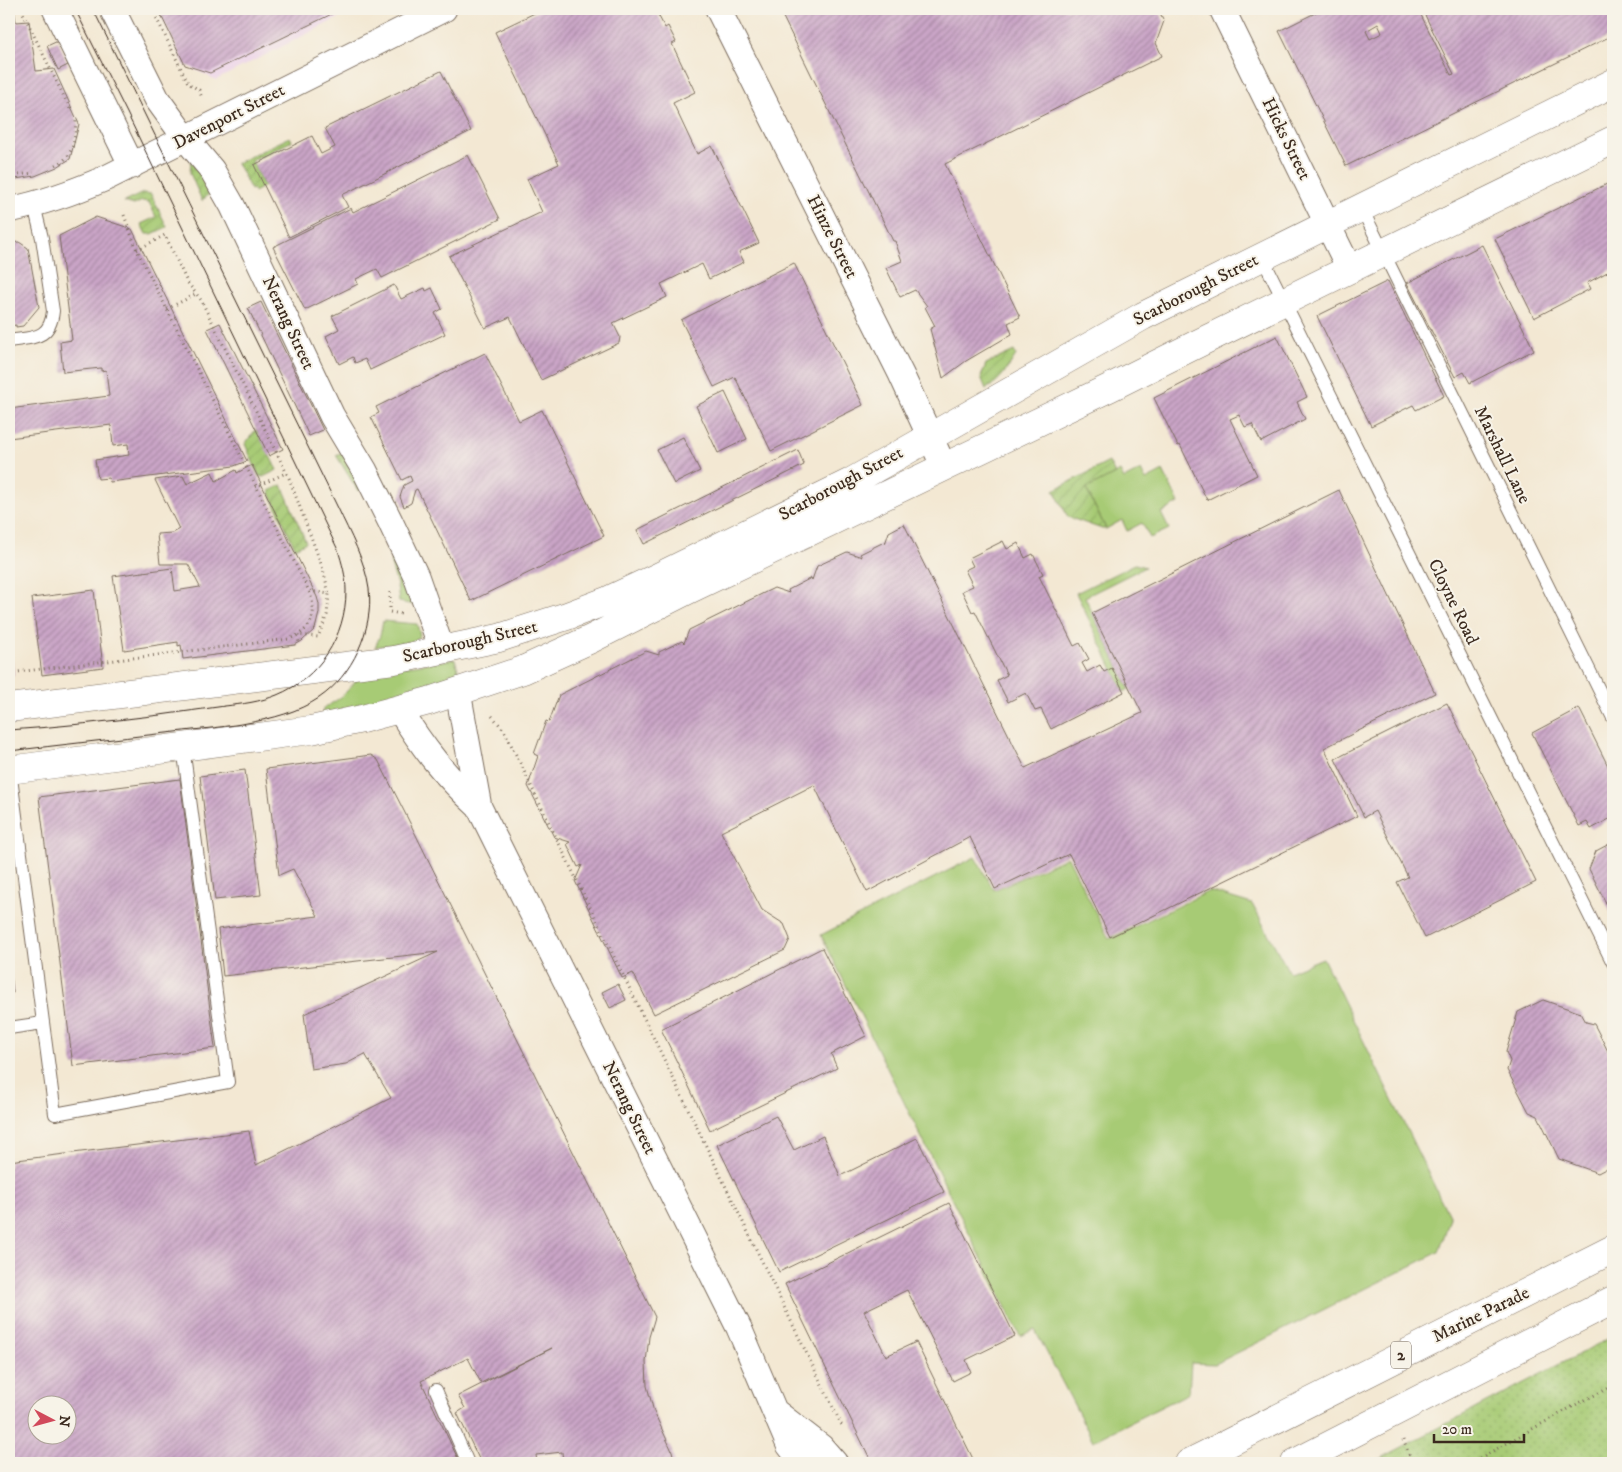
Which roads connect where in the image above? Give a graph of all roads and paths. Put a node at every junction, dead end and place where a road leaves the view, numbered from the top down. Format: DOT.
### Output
graph roads {
  1 [pos="21,9"];
  2 [pos="55,9"];
  3 [pos="112,9"];
  4 [pos="152,9"];
  5 [pos="444,9"];
  6 [pos="718,9"];
  7 [pos="1222,9"];
  8 [pos="1613,83"];
  9 [pos="204,102"];
  10 [pos="76,121"];
  11 [pos="80,128"];
  12 [pos="186,139"];
  13 [pos="1613,140"];
  14 [pos="132,166"];
  15 [pos="51,167"];
  16 [pos="36,173"];
  17 [pos="9,176"];
  18 [pos="34,205"];
  19 [pos="1360,207"];
  20 [pos="9,210"];
  21 [pos="124,215"];
  22 [pos="1328,223"];
  23 [pos="137,250"];
  24 [pos="1382,253"];
  25 [pos="1262,257"];
  26 [pos="1350,270"];
  27 [pos="196,294"];
  28 [pos="1284,302"];
  29 [pos="167,309"];
  30 [pos="9,340"];
  31 [pos="930,436"];
  32 [pos="944,466"];
  33 [pos="286,473"];
  34 [pos="255,487"];
  35 [pos="308,591"];
  36 [pos="329,594"];
  37 [pos="298,635"];
  38 [pos="442,650"];
  39 [pos="300,651"];
  40 [pos="9,673"];
  41 [pos="468,689"];
  42 [pos="9,708"];
  43 [pos="399,709"];
  44 [pos="1613,718"];
  45 [pos="183,747"];
  46 [pos="9,770"];
  47 [pos="479,807"];
  48 [pos="1613,963"];
  49 [pos="44,1023"];
  50 [pos="9,1028"];
  51 [pos="1613,1250"];
  52 [pos="1613,1300"];
  53 [pos="1613,1386"];
  54 [pos="436,1390"];
  55 [pos="775,1411"];
  56 [pos="1400,1435"];
  57 [pos="847,1436"];
  58 [pos="468,1463"];
  59 [pos="803,1463"];
  60 [pos="835,1463"];
  61 [pos="1189,1463"];
  62 [pos="1295,1463"];
  63 [pos="1412,1463"];
  64 [pos="1471,1463"];
  1 -- 10 [label="path"];
  2 -- 14 [label="street"];
  3 -- 12 [label="street, Nerang Street"];
  4 -- 9 [label="path"];
  5 -- 12 [label="street, Davenport Street"];
  6 -- 31 [label="street, Hinze Street"];
  7 -- 22 [label="street, Hicks Street"];
  8 -- 19 [label="main road, Scarborough Street"];
  10 -- 11 [label="path"];
  10 -- 15 [label="path"];
  12 -- 14 [label="street, Davenport Street"];
  12 -- 38 [label="street, Nerang Street"];
  13 -- 24 [label="main road, Scarborough Street"];
  14 -- 18 [label="street, Davenport Street"];
  16 -- 17 [label="path"];
  18 -- 20 [label="street, Davenport Street"];
  18 -- 30 [label="lane"];
  19 -- 22 [label="main road, Scarborough Street"];
  19 -- 24 [label="lane, Marshall Lane"];
  21 -- 23 [label="path"];
  22 -- 25 [label="main road, Scarborough Street"];
  22 -- 26 [label="street, Hicks Street"];
  23 -- 27 [label="path"];
  23 -- 29 [label="path"];
  24 -- 26 [label="main road, Scarborough Street"];
  24 -- 44 [label="lane, Marshall Lane"];
  25 -- 28 [label="lane, Cloyne Road"];
  25 -- 31 [label="main road, Scarborough Street"];
  26 -- 28 [label="main road, Scarborough Street"];
  27 -- 29 [label="path"];
  27 -- 33 [label="path"];
  28 -- 32 [label="main road, Scarborough Street"];
  28 -- 48 [label="lane, Cloyne Road"];
  29 -- 34 [label="path"];
  31 -- 32 [label="street, Hinze Street"];
  31 -- 38 [label="main road, Scarborough Street"];
  32 -- 41 [label="main road, Scarborough Street"];
  33 -- 34 [label="path"];
  33 -- 36 [label="path"];
  34 -- 35 [label="path"];
  35 -- 36 [label="path"];
  35 -- 37 [label="path"];
  36 -- 37 [label="path"];
  37 -- 39 [label="path"];
  37 -- 40 [label="path"];
  38 -- 42 [label="main road, Scarborough Street"];
  41 -- 43 [label="main road, Scarborough Street"];
  41 -- 47 [label="street, Nerang Street"];
  41 -- 57 [label="path"];
  43 -- 45 [label="main road, Scarborough Street"];
  43 -- 47 [label="street, Nerang Street"];
  45 -- 46 [label="main road, Scarborough Street"];
  45 -- 49 [label="lane"];
  46 -- 49 [label="lane"];
  47 -- 55 [label="street, Nerang Street"];
  49 -- 50 [label="lane"];
  51 -- 61 [label="main road, Marine Parade / 2"];
  52 -- 62 [label="main road"];
  53 -- 64 [label="path"];
  54 -- 58 [label="lane"];
  55 -- 59 [label="street, Nerang Street"];
  55 -- 60 [label="street, Nerang Street"];
  56 -- 63 [label="path"];
}
